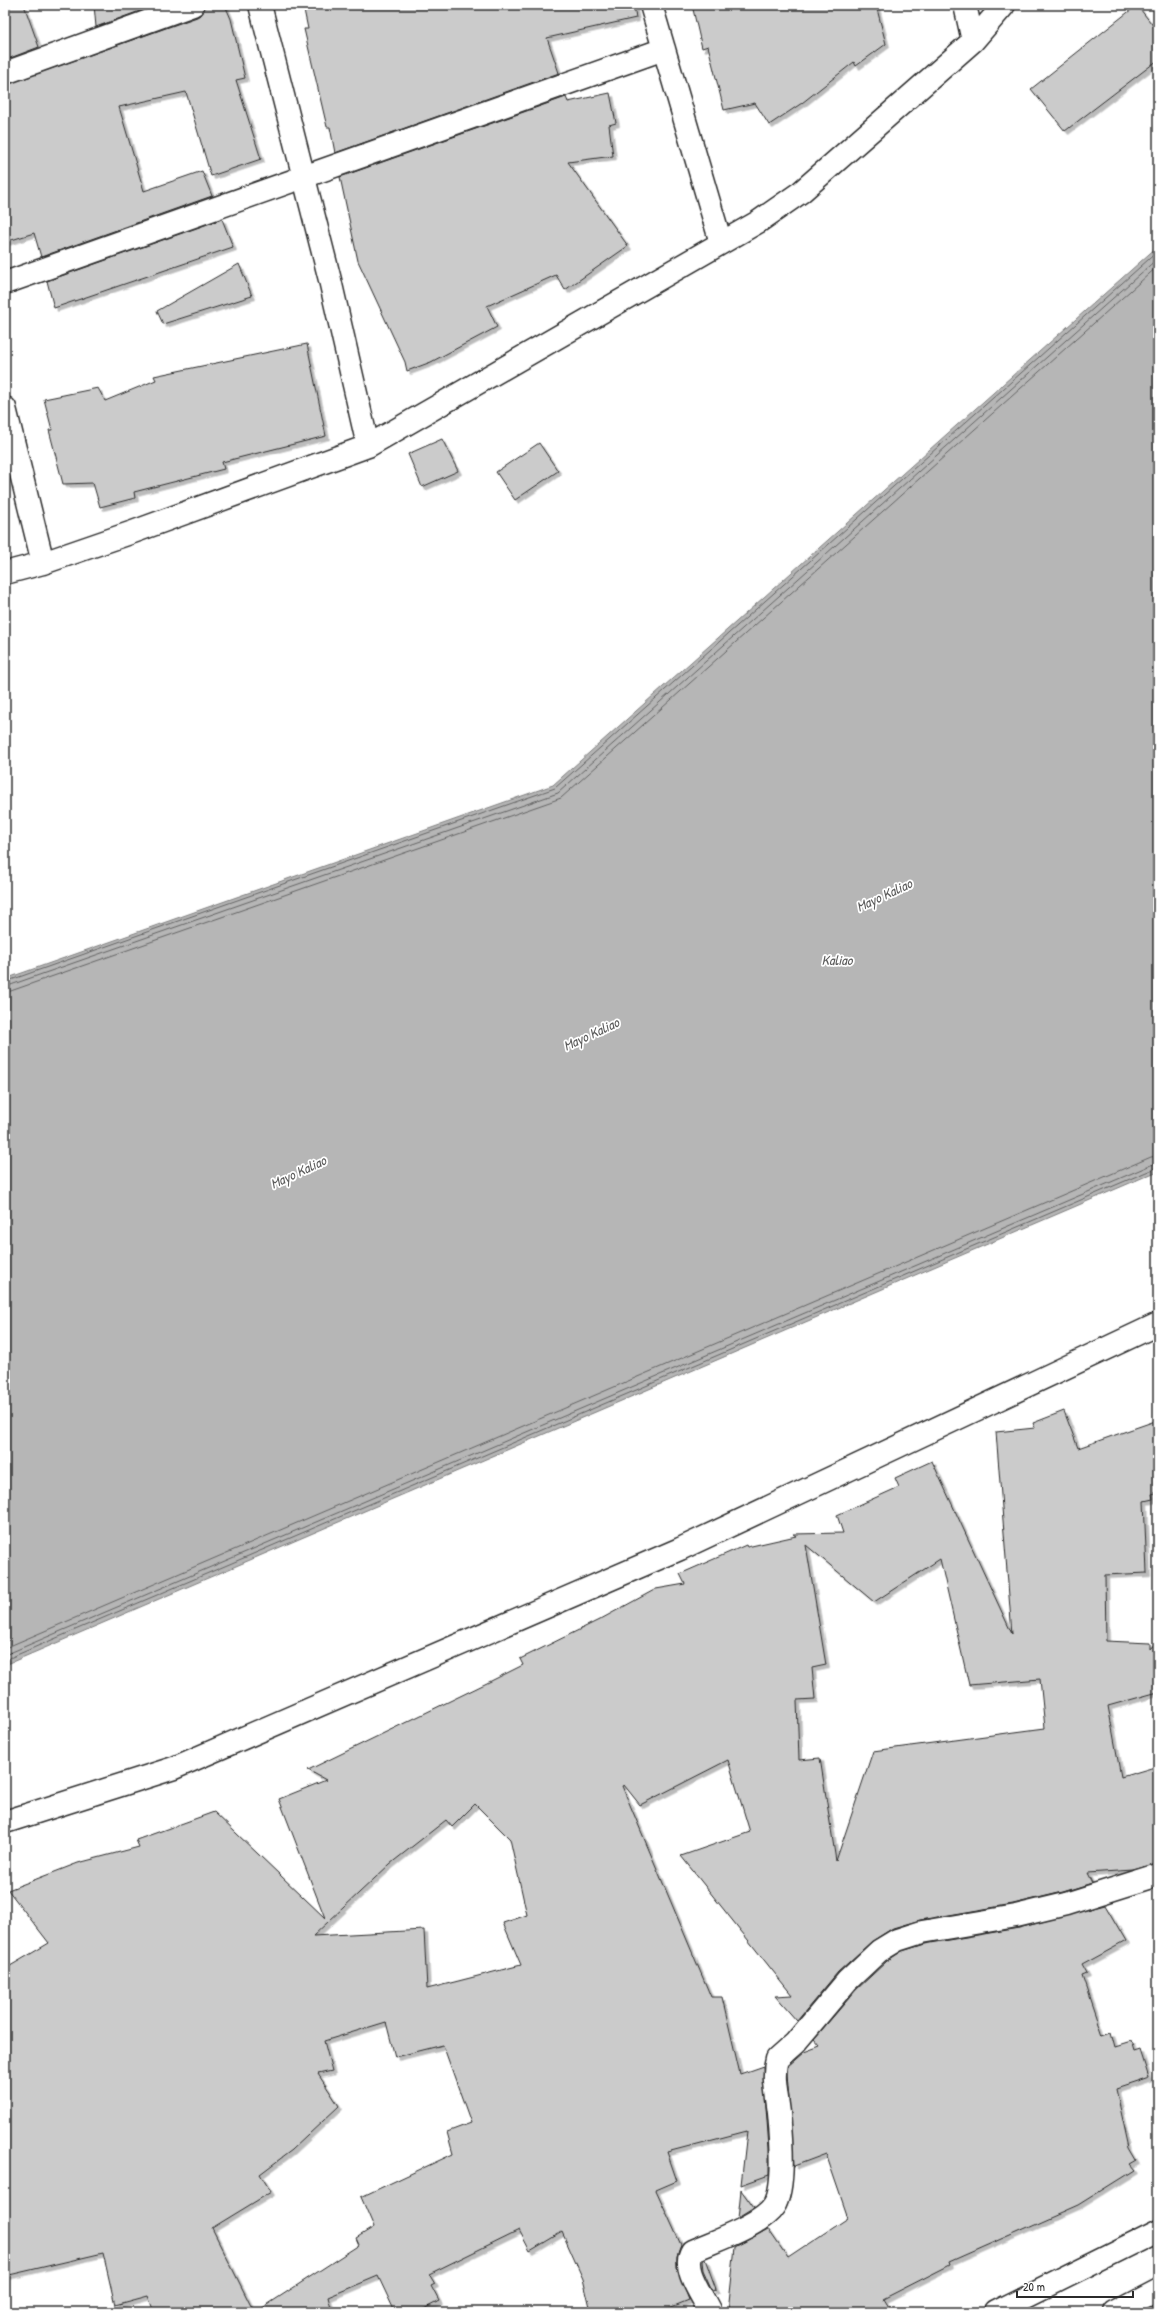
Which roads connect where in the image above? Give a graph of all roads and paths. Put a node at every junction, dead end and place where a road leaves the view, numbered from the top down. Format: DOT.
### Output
graph roads {
  1 [pos="193,5"];
  2 [pos="260,5"];
  3 [pos="651,5"];
  4 [pos="965,5"];
  5 [pos="1004,5"];
  6 [pos="973,41"];
  7 [pos="664,49"];
  8 [pos="5,73"];
  9 [pos="303,176"];
  10 [pos="721,243"];
  11 [pos="5,283"];
  12 [pos="5,408"];
  13 [pos="368,446"];
  14 [pos="43,563"];
  15 [pos="5,573"];
  16 [pos="1158,1324"];
  17 [pos="5,1822"];
  18 [pos="1158,1875"];
  19 [pos="1158,2231"];
  20 [pos="1158,2290"];
  21 [pos="710,2312"];
  22 [pos="995,2312"];
  23 [pos="1114,2312"];
  1 -- 8 [label="street"];
  2 -- 9 [label="street"];
  3 -- 7 [label="street"];
  4 -- 6 [label="street"];
  5 -- 6 [label="street"];
  6 -- 10 [label="street"];
  7 -- 9 [label="street"];
  7 -- 10 [label="street"];
  9 -- 11 [label="street"];
  9 -- 13 [label="street"];
  10 -- 13 [label="street"];
  12 -- 14 [label="street"];
  13 -- 14 [label="street"];
  14 -- 15 [label="street"];
  16 -- 17 [label="street"];
  18 -- 21 [label="street"];
  19 -- 22 [label="street"];
  20 -- 23 [label="street"];
}
